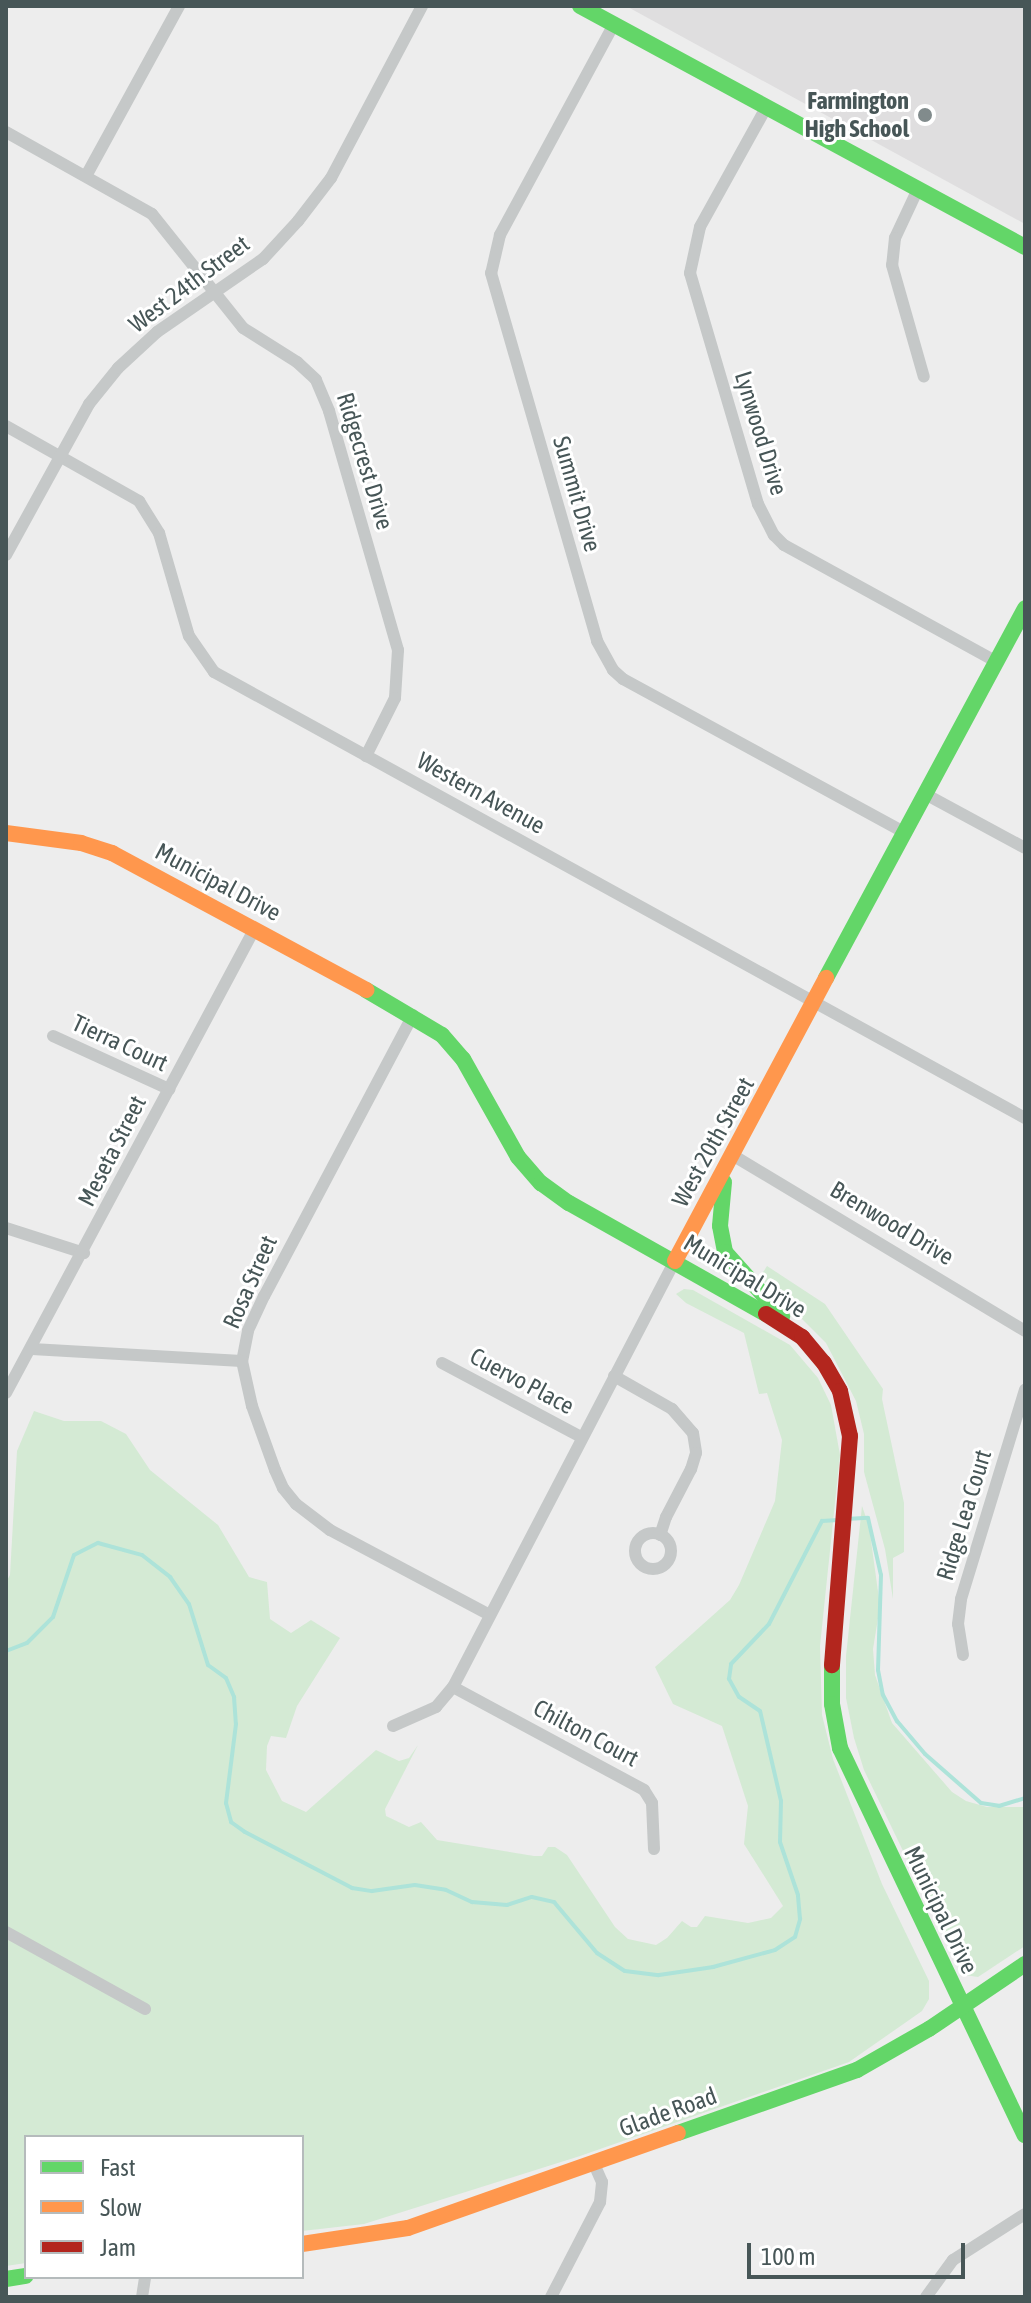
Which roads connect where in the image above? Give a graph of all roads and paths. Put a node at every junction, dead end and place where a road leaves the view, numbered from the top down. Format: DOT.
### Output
graph roads {
  1 [pos="179,6"];
  2 [pos="422,6"];
  3 [pos="580,6"];
  4 [pos="614,24"];
  5 [pos="767,106"];
  6 [pos="6,132"];
  7 [pos="86,176"];
  8 [pos="917,191"];
  9 [pos="1025,247"];
  10 [pos="214,293"];
  11 [pos="924,377"];
  12 [pos="6,426"];
  13 [pos="60,455"];
  14 [pos="6,555"];
  15 [pos="1025,608"];
  16 [pos="997,662"];
  17 [pos="366,756"];
  18 [pos="927,795"];
  19 [pos="6,833"];
  20 [pos="906,833"];
  21 [pos="1025,848"];
  22 [pos="255,928"];
  23 [pos="816,1001"];
  24 [pos="413,1015"];
  25 [pos="53,1036"];
  26 [pos="169,1089"];
  27 [pos="1025,1118"];
  28 [pos="731,1162"];
  29 [pos="6,1228"];
  30 [pos="84,1253"];
  31 [pos="675,1261"];
  32 [pos="1025,1331"];
  33 [pos="802,1337"];
  34 [pos="32,1349"];
  35 [pos="242,1361"];
  36 [pos="442,1363"];
  37 [pos="614,1376"];
  38 [pos="1025,1390"];
  39 [pos="6,1393"];
  40 [pos="581,1437"];
  41 [pos="660,1535"];
  42 [pos="490,1615"];
  43 [pos="963,1655"];
  44 [pos="453,1687"];
  45 [pos="393,1726"];
  46 [pos="654,1849"];
  47 [pos="6,1932"];
  48 [pos="1025,1964"];
  49 [pos="961,2008"];
  50 [pos="145,2009"];
  51 [pos="1025,2135"];
  52 [pos="594,2164"];
  53 [pos="1025,2214"];
  54 [pos="304,2244"];
  55 [pos="551,2297"];
  56 [pos="926,2297"];
  1 -- 7 [label="street"];
  2 -- 10 [label="street, West 24th Street"];
  3 -- 4 [label="street"];
  4 -- 5 [label="street"];
  4 -- 20 [label="street, Summit Drive"];
  5 -- 8 [label="street"];
  5 -- 16 [label="street, Lynwood Drive"];
  6 -- 7 [label="street, Ridgecrest Drive"];
  7 -- 10 [label="street, Ridgecrest Drive"];
  8 -- 9 [label="street"];
  8 -- 11 [label="street"];
  10 -- 13 [label="street, West 24th Street"];
  10 -- 17 [label="street, Ridgecrest Drive"];
  12 -- 13 [label="street, Western Avenue"];
  13 -- 14 [label="street, West 24th Street"];
  13 -- 17 [label="street, Western Avenue"];
  15 -- 16 [label="street, West 20th Street"];
  16 -- 18 [label="street, West 20th Street"];
  17 -- 23 [label="street, Western Avenue"];
  18 -- 20 [label="street, West 20th Street"];
  18 -- 21 [label="street"];
  19 -- 22 [label="street, Municipal Drive"];
  20 -- 23 [label="street, West 20th Street"];
  22 -- 24 [label="street, Municipal Drive"];
  22 -- 26 [label="street, Meseta Street"];
  23 -- 27 [label="street, Western Avenue"];
  23 -- 28 [label="street, West 20th Street"];
  24 -- 31 [label="street, Municipal Drive"];
  24 -- 35 [label="street, Rosa Street"];
  25 -- 26 [label="street, Tierra Court"];
  26 -- 30 [label="street, Meseta Street"];
  28 -- 31 [label="street, West 20th Street"];
  28 -- 32 [label="street, Brenwood Drive"];
  28 -- 33 [label="street"];
  29 -- 30 [label="street"];
  30 -- 34 [label="street, Meseta Street"];
  31 -- 33 [label="street, Municipal Drive"];
  31 -- 37 [label="street, West 20th Street"];
  33 -- 49 [label="street, Municipal Drive"];
  34 -- 35 [label="street"];
  34 -- 39 [label="street, Meseta Street"];
  35 -- 42 [label="street, Rosa Street"];
  36 -- 40 [label="street, Cuervo Place"];
  37 -- 40 [label="street, West 20th Street"];
  37 -- 41 [label="street"];
  38 -- 43 [label="street, Ridge Lea Court"];
  40 -- 42 [label="street, West 20th Street"];
  42 -- 44 [label="street, West 20th Street"];
  44 -- 45 [label="street, West 20th Street"];
  44 -- 46 [label="street, Chilton Court"];
  47 -- 50 [label="street"];
  48 -- 49 [label="street, Glade Road"];
  49 -- 51 [label="street, Municipal Drive"];
  49 -- 52 [label="street, Glade Road"];
  52 -- 54 [label="street, Glade Road"];
  52 -- 55 [label="street"];
  53 -- 56 [label="street"];
}
